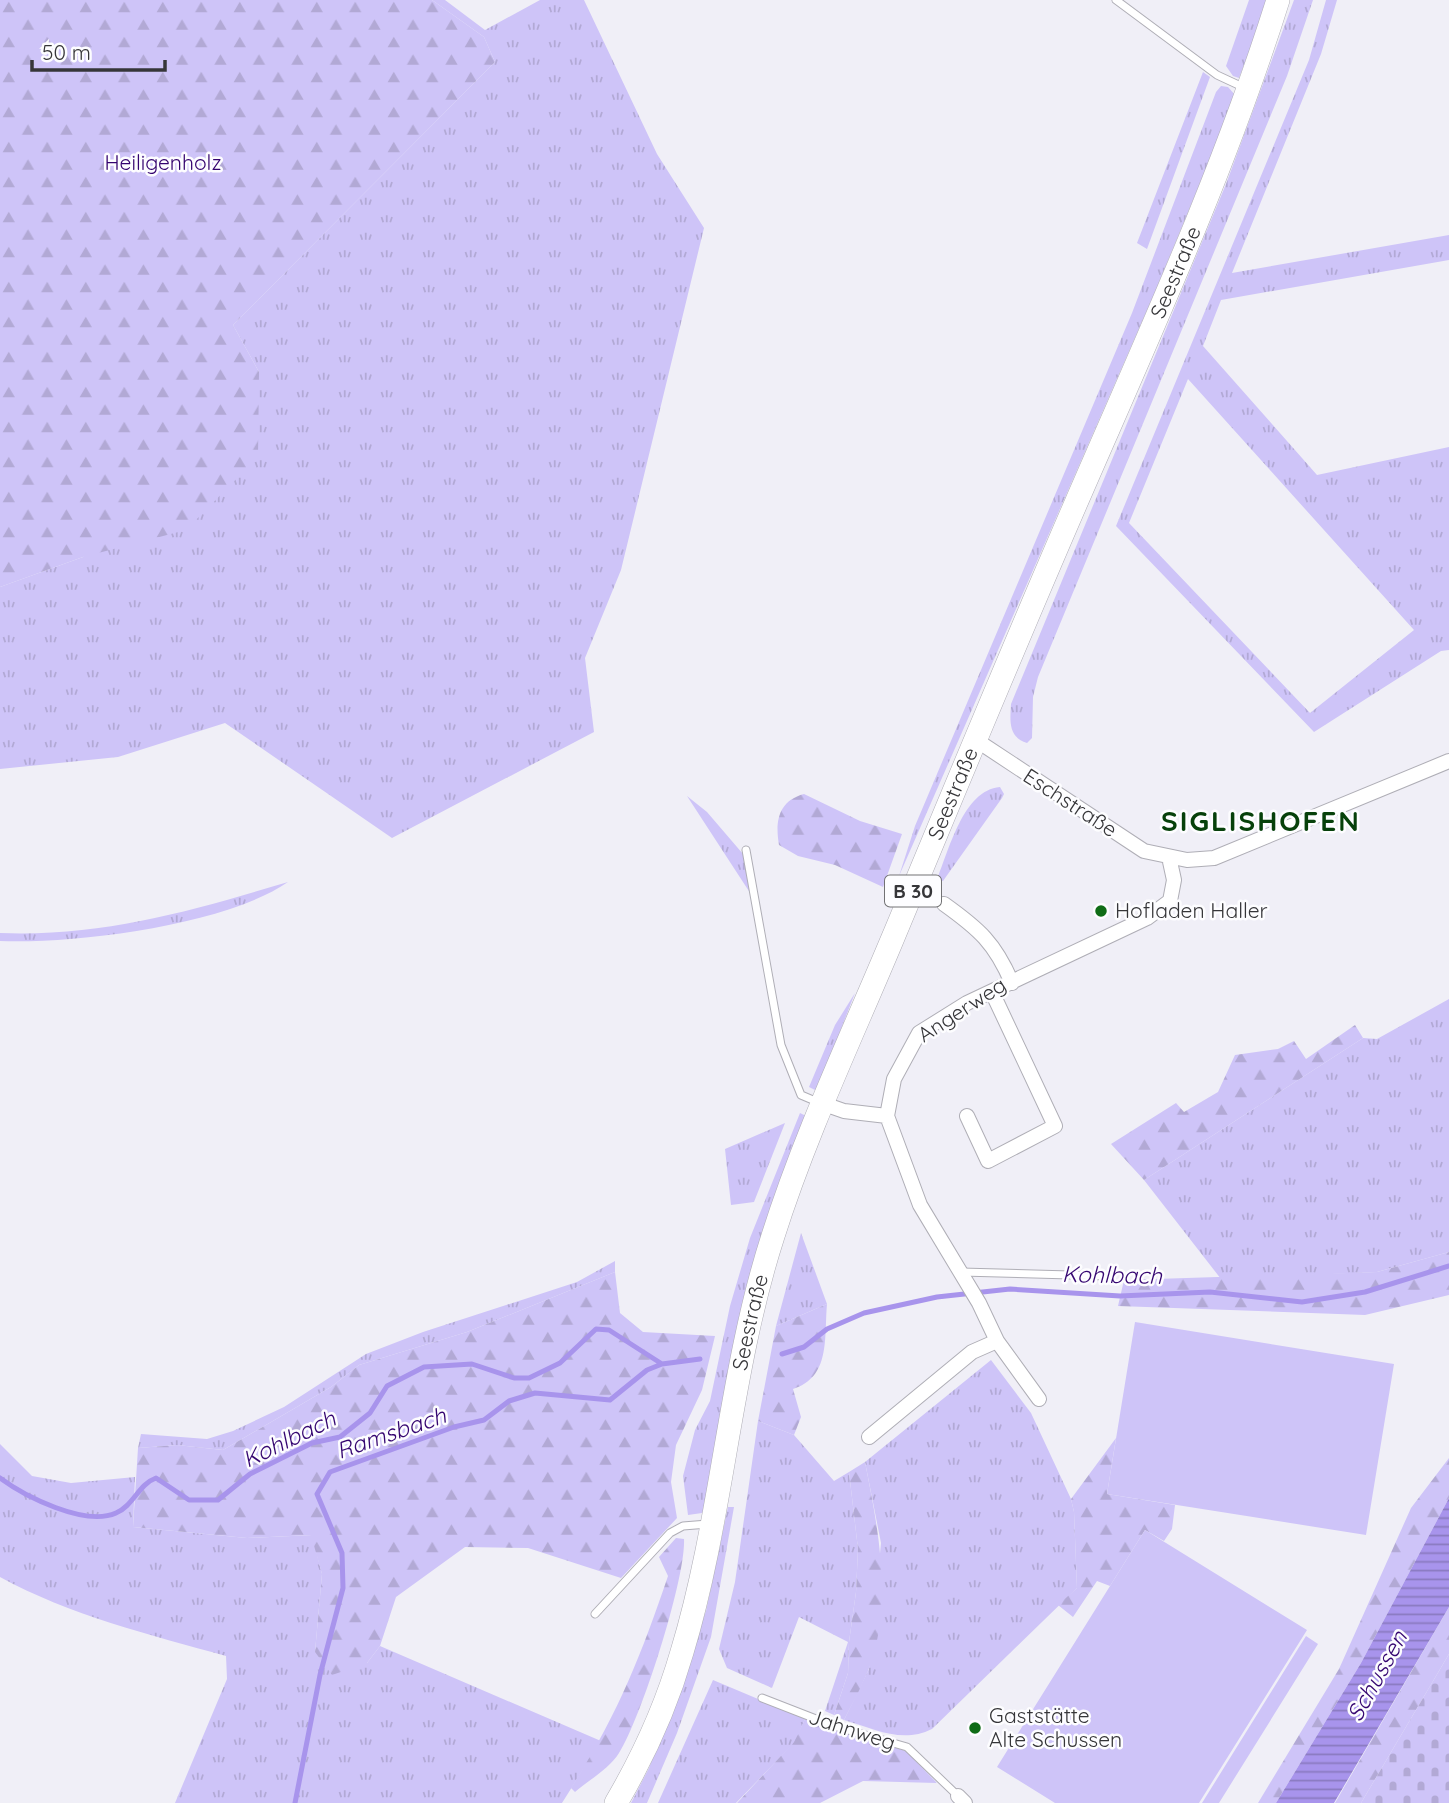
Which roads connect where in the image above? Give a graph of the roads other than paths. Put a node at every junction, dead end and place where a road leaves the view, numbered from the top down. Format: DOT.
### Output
graph roads {
  1 [pos="1116,0"];
  2 [pos="1278,0"];
  3 [pos="1250,90"];
  4 [pos="975,740"];
  5 [pos="1449,761"];
  6 [pos="746,850"];
  7 [pos="1169,857"];
  8 [pos="944,904"];
  9 [pos="1012,983"];
  10 [pos="992,992"];
  11 [pos="824,1104"];
  12 [pos="887,1116"];
  13 [pos="967,1116"];
  14 [pos="1107,1276"];
  15 [pos="963,1278"];
  16 [pos="996,1340"];
  17 [pos="1040,1399"];
  18 [pos="869,1437"];
  19 [pos="712,1523"];
  20 [pos="595,1614"];
  21 [pos="762,1698"];
  22 [pos="961,1800"];
  23 [pos="616,1803"];
  1 -- 3 [label="lane"];
  2 -- 3 [label="main road, Seestraße / B 30"];
  3 -- 4 [label="main road, Seestraße / B 30"];
  4 -- 7 [label="street, Eschstraße"];
  4 -- 11 [label="main road, Seestraße / B 30"];
  5 -- 7 [label="street, Eschstraße"];
  6 -- 11 [label="lane"];
  7 -- 9 [label="street"];
  8 -- 9 [label="street, Angerweg"];
  9 -- 10 [label="street, Angerweg"];
  10 -- 12 [label="street, Angerweg"];
  10 -- 13 [label="street"];
  11 -- 12 [label="street"];
  11 -- 19 [label="main road, Seestraße / B 30"];
  12 -- 15 [label="street"];
  14 -- 15 [label="lane"];
  15 -- 16 [label="street"];
  16 -- 17 [label="street"];
  16 -- 18 [label="street"];
  19 -- 20 [label="lane"];
  19 -- 23 [label="main road, Seestraße / B 30"];
  21 -- 22 [label="lane, Jahnweg"];
}
